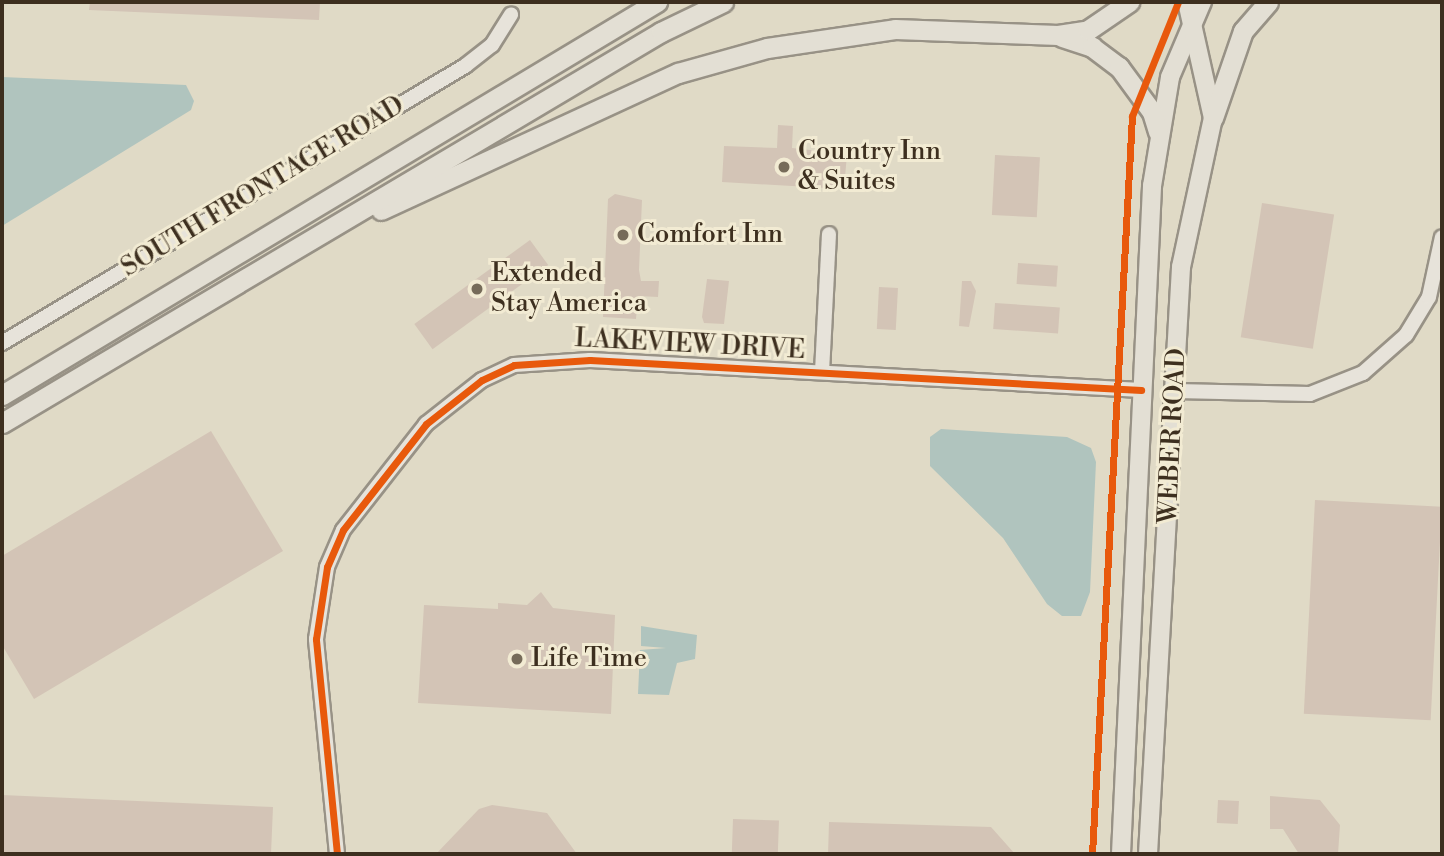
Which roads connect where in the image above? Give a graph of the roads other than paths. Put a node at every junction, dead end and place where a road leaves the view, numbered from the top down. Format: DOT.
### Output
graph roads {
  1 [pos="632,2"];
  2 [pos="657,2"];
  3 [pos="723,2"];
  4 [pos="1129,2"];
  5 [pos="1187,2"];
  6 [pos="1202,2"];
  7 [pos="1268,2"];
  8 [pos="511,15"];
  9 [pos="1193,25"];
  10 [pos="1058,35"];
  11 [pos="1213,118"];
  12 [pos="1158,132"];
  13 [pos="357,218"];
  14 [pos="295,222"];
  15 [pos="829,234"];
  16 [pos="1442,237"];
  17 [pos="2,343"];
  18 [pos="822,372"];
  19 [pos="1141,390"];
  20 [pos="1176,391"];
  21 [pos="2,395"];
  22 [pos="2,424"];
  23 [pos="337,854"];
  24 [pos="1121,854"];
  25 [pos="1148,854"];
  1 -- 14 [label="highway"];
  2 -- 14 [label="highway"];
  3 -- 13 [label="highway"];
  4 -- 10 [label="highway"];
  5 -- 9 [label="main road, WEBER ROAD"];
  6 -- 9 [label="main road, WEBER ROAD"];
  7 -- 11 [label="highway"];
  8 -- 17 [label="street, SOUTH FRONTAGE ROAD"];
  9 -- 11 [label="main road, WEBER ROAD"];
  9 -- 12 [label="main road, WEBER ROAD"];
  10 -- 12 [label="highway"];
  10 -- 13 [label="highway"];
  11 -- 20 [label="main road, WEBER ROAD"];
  12 -- 19 [label="main road, WEBER ROAD"];
  13 -- 22 [label="highway"];
  14 -- 21 [label="highway"];
  15 -- 18 [label="street"];
  16 -- 20 [label="street"];
  18 -- 19 [label="street, LAKEVIEW DRIVE"];
  18 -- 23 [label="street, LAKEVIEW DRIVE"];
  19 -- 24 [label="main road, WEBER ROAD"];
  20 -- 25 [label="main road, WEBER ROAD"];
}
